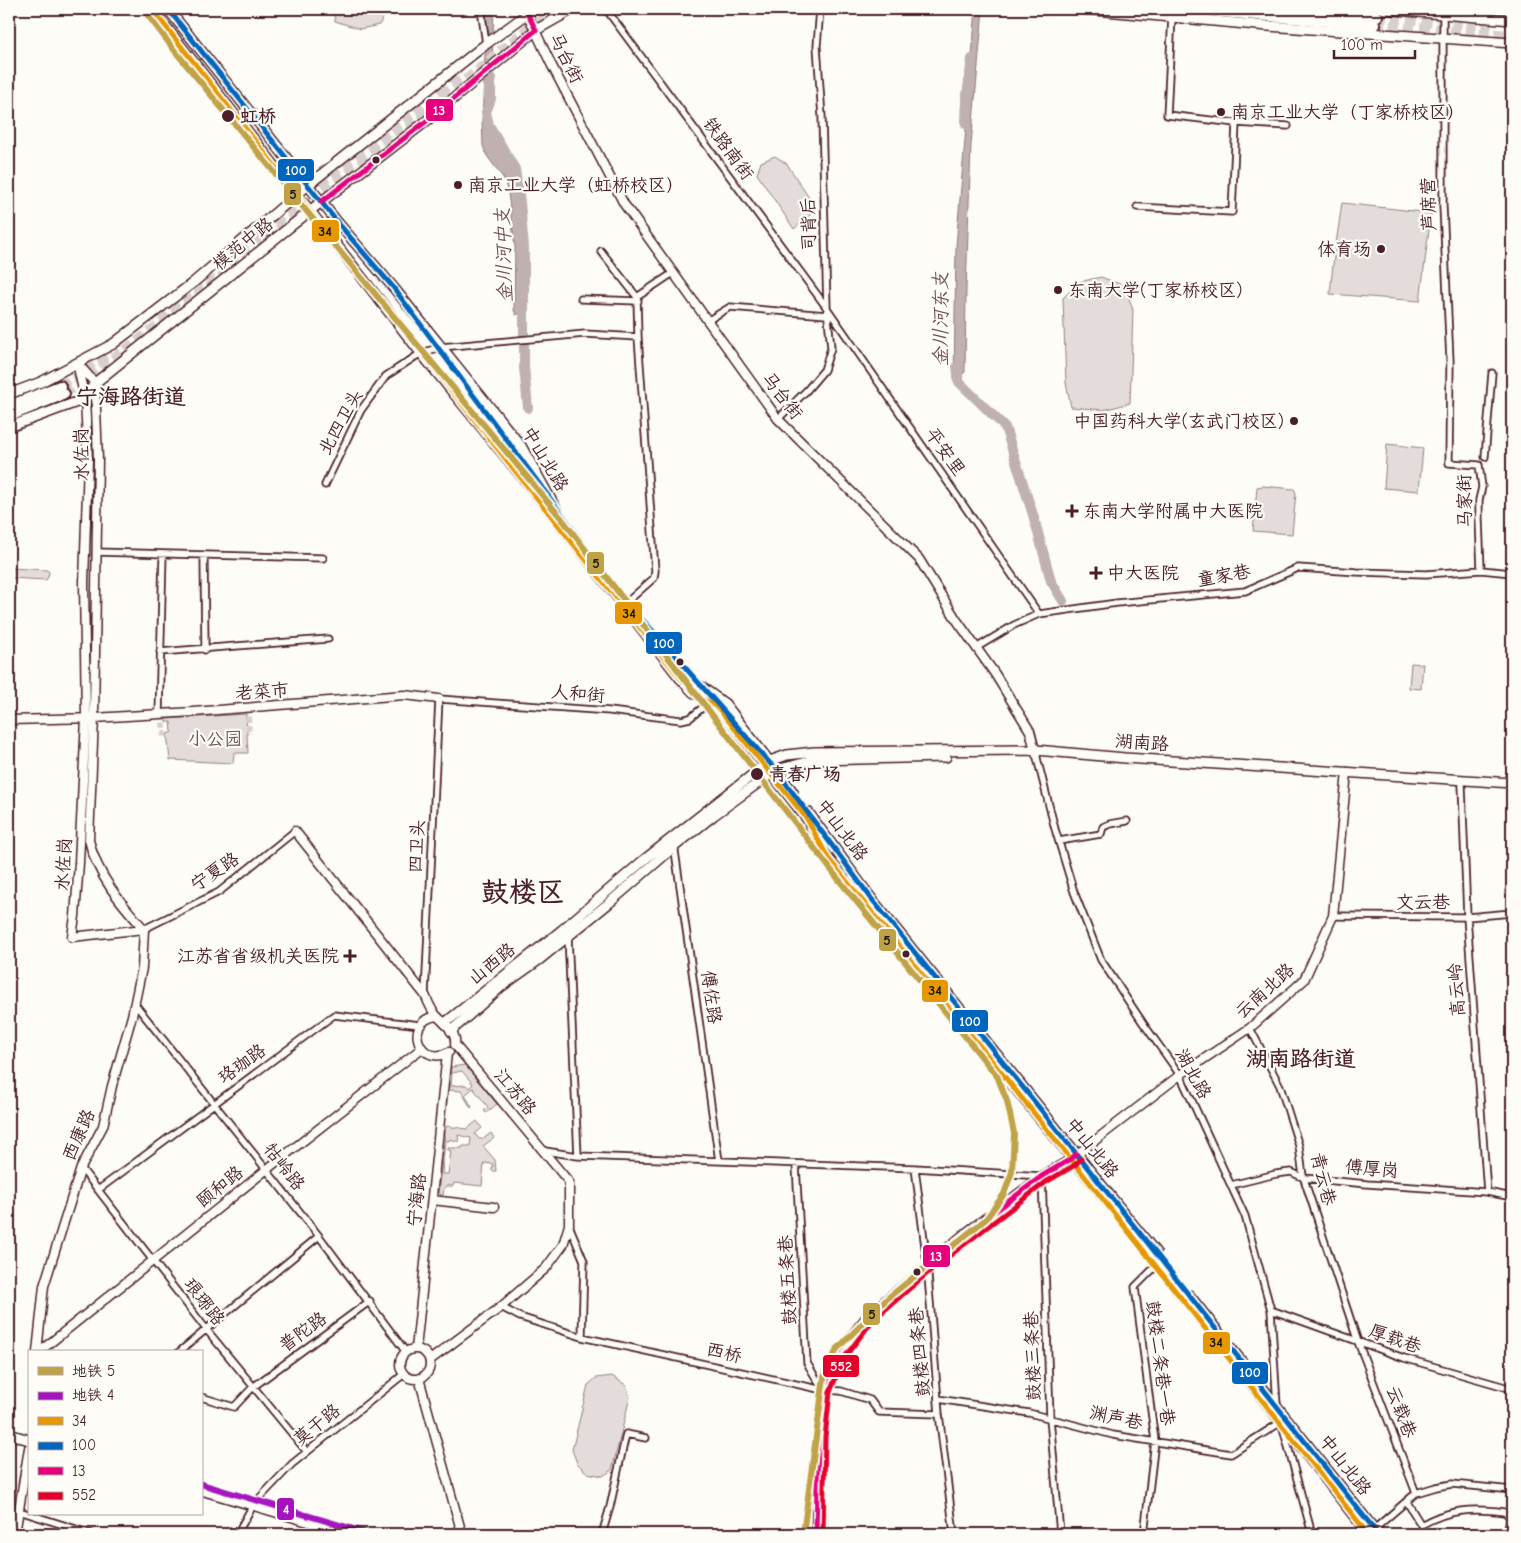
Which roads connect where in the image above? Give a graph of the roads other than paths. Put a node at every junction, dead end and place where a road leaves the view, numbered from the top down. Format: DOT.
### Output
graph roads {
  1 [pos="152,9"];
  2 [pos="168,9"];
  3 [pos="481,9"];
  4 [pos="573,9"];
  5 [pos="606,9"];
  6 [pos="820,9"];
  7 [pos="1084,9"];
  8 [pos="1287,9"];
  9 [pos="529,10"];
  10 [pos="1443,11"];
  11 [pos="1179,14"];
  12 [pos="1379,17"];
  13 [pos="1512,20"];
  14 [pos="536,30"];
  15 [pos="1442,38"];
  16 [pos="1512,43"];
  17 [pos="486,44"];
  18 [pos="1236,123"];
  19 [pos="1288,126"];
  20 [pos="308,185"];
  21 [pos="298,194"];
  22 [pos="321,202"];
  23 [pos="1137,207"];
  24 [pos="310,210"];
  25 [pos="601,251"];
  26 [pos="673,273"];
  27 [pos="637,299"];
  28 [pos="581,300"];
  29 [pos="827,308"];
  30 [pos="827,315"];
  31 [pos="708,321"];
  32 [pos="638,337"];
  33 [pos="441,347"];
  34 [pos="421,353"];
  35 [pos="78,363"];
  36 [pos="1450,370"];
  37 [pos="1492,373"];
  38 [pos="95,383"];
  39 [pos="9,394"];
  40 [pos="85,399"];
  41 [pos="9,406"];
  42 [pos="9,416"];
  43 [pos="778,418"];
  44 [pos="9,427"];
  45 [pos="1485,457"];
  46 [pos="325,485"];
  47 [pos="96,552"];
  48 [pos="163,554"];
  49 [pos="204,555"];
  50 [pos="323,558"];
  51 [pos="1481,570"];
  52 [pos="1512,572"];
  53 [pos="627,602"];
  54 [pos="1039,614"];
  55 [pos="328,639"];
  56 [pos="976,648"];
  57 [pos="205,650"];
  58 [pos="160,652"];
  59 [pos="439,698"];
  60 [pos="708,703"];
  61 [pos="159,714"];
  62 [pos="90,718"];
  63 [pos="9,720"];
  64 [pos="1036,752"];
  65 [pos="767,763"];
  66 [pos="774,772"];
  67 [pos="1347,774"];
  68 [pos="1512,782"];
  69 [pos="1462,785"];
  70 [pos="1512,788"];
  71 [pos="1127,821"];
  72 [pos="295,831"];
  73 [pos="674,841"];
  74 [pos="1059,841"];
  75 [pos="1512,913"];
  76 [pos="1333,916"];
  77 [pos="1467,917"];
  78 [pos="144,929"];
  79 [pos="565,933"];
  80 [pos="425,995"];
  81 [pos="134,1004"];
  82 [pos="436,1016"];
  83 [pos="420,1025"];
  84 [pos="448,1027"];
  85 [pos="1250,1028"];
  86 [pos="455,1045"];
  87 [pos="422,1048"];
  88 [pos="447,1054"];
  89 [pos="1180,1075"];
  90 [pos="214,1103"];
  91 [pos="544,1151"];
  92 [pos="578,1156"];
  93 [pos="1074,1157"];
  94 [pos="719,1161"];
  95 [pos="796,1164"];
  96 [pos="80,1168"];
  97 [pos="915,1168"];
  98 [pos="266,1170"];
  99 [pos="1042,1176"];
  100 [pos="1303,1176"];
  101 [pos="1231,1185"];
  102 [pos="98,1190"];
  103 [pos="1487,1192"];
  104 [pos="1512,1197"];
  105 [pos="432,1200"];
  106 [pos="494,1206"];
  107 [pos="569,1225"];
  108 [pos="319,1236"];
  109 [pos="152,1261"];
  110 [pos="928,1263"];
  111 [pos="1158,1264"];
  112 [pos="370,1301"];
  113 [pos="501,1307"];
  114 [pos="1271,1310"];
  115 [pos="206,1330"];
  116 [pos="582,1337"];
  117 [pos="1358,1342"];
  118 [pos="416,1349"];
  119 [pos="38,1350"];
  120 [pos="41,1350"];
  121 [pos="181,1350"];
  122 [pos="406,1352"];
  123 [pos="430,1360"];
  124 [pos="404,1374"];
  125 [pos="419,1378"];
  126 [pos="253,1387"];
  127 [pos="1512,1389"];
  128 [pos="823,1390"];
  129 [pos="202,1398"];
  130 [pos="938,1399"];
  131 [pos="1277,1406"];
  132 [pos="940,1414"];
  133 [pos="1050,1418"];
  134 [pos="1281,1422"];
  135 [pos="9,1434"];
  136 [pos="646,1438"];
  137 [pos="28,1440"];
  138 [pos="1155,1441"];
  139 [pos="307,1452"];
  140 [pos="28,1454"];
  141 [pos="202,1490"];
  142 [pos="1512,1490"];
  143 [pos="1416,1493"];
  144 [pos="1407,1502"];
  145 [pos="253,1505"];
  146 [pos="19,1511"];
  147 [pos="28,1514"];
  148 [pos="35,1516"];
  149 [pos="1372,1533"];
  150 [pos="15,1534"];
  151 [pos="92,1534"];
  152 [pos="237,1534"];
  153 [pos="351,1534"];
  154 [pos="462,1534"];
  155 [pos="602,1534"];
  156 [pos="816,1534"];
  157 [pos="954,1534"];
  158 [pos="1060,1534"];
  159 [pos="1144,1534"];
  160 [pos="1312,1534"];
  161 [pos="1507,1534"];
  1 -- 21 [label="main road, 中山北路"];
  2 -- 20 [label="main road, 中山北路"];
  3 -- 17 [label="street"];
  4 -- 14 [label="main road, 模范中路"];
  5 -- 29 [label="street, 铁路南街"];
  6 -- 29 [label="street, 司背后"];
  7 -- 11 [label="main road"];
  8 -- 12 [label="highway"];
  9 -- 14 [label="street, 马台街"];
  9 -- 17 [label="main road, 模范中路"];
  10 -- 12 [label="main road"];
  10 -- 13 [label="main road"];
  10 -- 15 [label="street, 芦席营"];
  11 -- 12 [label="highway"];
  11 -- 15 [label="main road"];
  11 -- 18 [label="street"];
  14 -- 22 [label="main road, 模范中路"];
  14 -- 26 [label="street, 马台街"];
  15 -- 16 [label="main road"];
  15 -- 36 [label="street, 芦席营"];
  17 -- 20 [label="main road, 模范中路"];
  18 -- 19 [label="street"];
  18 -- 23 [label="street"];
  20 -- 21 [label="main road, 模范中路"];
  20 -- 22 [label="main road, 中山北路"];
  21 -- 24 [label="main road, 中山北路"];
  21 -- 35 [label="main road, 模范中路"];
  22 -- 24 [label="main road, 模范中路"];
  22 -- 33 [label="main road, 中山北路"];
  24 -- 34 [label="main road, 中山北路"];
  24 -- 38 [label="main road, 模范中路"];
  25 -- 27 [label="street"];
  26 -- 27 [label="street"];
  26 -- 31 [label="street, 马台街"];
  27 -- 28 [label="street"];
  27 -- 32 [label="street"];
  29 -- 30 [label="street, 司背后"];
  29 -- 54 [label="street, 平安里"];
  30 -- 31 [label="street"];
  30 -- 43 [label="street, 司背后"];
  31 -- 43 [label="street, 马台街"];
  32 -- 33 [label="street, 北四卫头"];
  32 -- 53 [label="street"];
  33 -- 34 [label="street, 北四卫头"];
  33 -- 53 [label="main road, 中山北路"];
  34 -- 46 [label="street, 北四卫头"];
  34 -- 60 [label="main road, 中山北路"];
  35 -- 38 [label="street"];
  35 -- 39 [label="main road, 模范中路"];
  35 -- 40 [label="street, 水佐岗"];
  36 -- 51 [label="street, 马家街"];
  37 -- 45 [label="street"];
  38 -- 40 [label="main road, 模范中路"];
  38 -- 47 [label="street, 水佐岗"];
  40 -- 44 [label="main road"];
  40 -- 62 [label="street, 水佐岗"];
  41 -- 42 [label="highway"];
  43 -- 56 [label="street, 马台街"];
  47 -- 48 [label="street"];
  47 -- 62 [label="street, 水佐岗"];
  48 -- 49 [label="street"];
  48 -- 58 [label="street"];
  49 -- 50 [label="street"];
  49 -- 57 [label="street"];
  51 -- 52 [label="street, 童家巷"];
  51 -- 54 [label="street, 童家巷"];
  53 -- 65 [label="main road, 中山北路"];
  54 -- 56 [label="street, 童家巷"];
  55 -- 57 [label="street"];
  56 -- 64 [label="street, 马台街"];
  57 -- 58 [label="street"];
  58 -- 61 [label="street"];
  59 -- 60 [label="street, 人和街"];
  59 -- 61 [label="street, 老菜市"];
  59 -- 80 [label="street, 四卫头"];
  60 -- 65 [label="main road, 中山北路"];
  61 -- 62 [label="street, 老菜市"];
  62 -- 63 [label="street, 老菜市"];
  62 -- 78 [label="street, 水佐岗"];
  62 -- 78 [label="street, 水佐岗"];
  64 -- 65 [label="main road, 湖南路"];
  64 -- 66 [label="main road, 湖南路"];
  64 -- 67 [label="main road, 湖南路"];
  64 -- 74 [label="street, 湖北路"];
  65 -- 66 [label="main road, 中山北路"];
  65 -- 73 [label="main road, 山西路"];
  66 -- 73 [label="main road, 山西路"];
  66 -- 93 [label="main road, 中山北路"];
  67 -- 68 [label="main road, 湖南路"];
  67 -- 69 [label="main road, 湖南路"];
  67 -- 76 [label="street, 云南北路"];
  69 -- 70 [label="main road, 湖南路"];
  69 -- 77 [label="street, 高云岭"];
  71 -- 74 [label="street"];
  72 -- 78 [label="street, 宁夏路"];
  72 -- 80 [label="street"];
  73 -- 79 [label="main road, 山西路"];
  73 -- 94 [label="street, 傅佐路"];
  74 -- 89 [label="street, 湖北路"];
  75 -- 77 [label="street, 文云巷"];
  76 -- 77 [label="street, 文云巷"];
  76 -- 85 [label="street, 云南北路"];
  77 -- 103 [label="street, 高云岭"];
  78 -- 81 [label="street, 西康路"];
  79 -- 84 [label="main road, 山西路"];
  79 -- 92 [label="street"];
  80 -- 82 [label="street"];
  81 -- 90 [label="street, 牯岭路"];
  81 -- 96 [label="street, 西康路"];
  82 -- 83 [label="street"];
  82 -- 84 [label="street"];
  83 -- 87 [label="street"];
  83 -- 90 [label="street, 珞珈路"];
  84 -- 86 [label="street, 江苏路"];
  85 -- 89 [label="street, 云南北路"];
  85 -- 100 [label="street, 青云巷"];
  86 -- 88 [label="street"];
  86 -- 91 [label="street, 江苏路"];
  87 -- 88 [label="street"];
  87 -- 98 [label="street, 颐和路"];
  88 -- 105 [label="street, 宁海路"];
  89 -- 93 [label="street, 云南北路"];
  89 -- 101 [label="street, 湖北路"];
  90 -- 98 [label="street, 牯岭路"];
  90 -- 102 [label="street, 珞珈路"];
  91 -- 92 [label="street"];
  91 -- 107 [label="street, 江苏路"];
  92 -- 94 [label="street"];
  93 -- 99 [label="street, 云南北路"];
  93 -- 111 [label="main road, 中山北路"];
  93 -- 131 [label="main road, 中山北路"];
  94 -- 95 [label="street"];
  95 -- 97 [label="street"];
  95 -- 128 [label="street, 鼓楼五条巷"];
  96 -- 102 [label="street, 琅琊路"];
  96 -- 119 [label="street, 西康路"];
  97 -- 99 [label="street"];
  97 -- 110 [label="street, 鼓楼四条巷"];
  98 -- 108 [label="street, 牯岭路"];
  98 -- 109 [label="street, 颐和路"];
  99 -- 110 [label="street, 云南北路"];
  99 -- 133 [label="street, 鼓楼三条巷"];
  100 -- 101 [label="street, 傅厚岗"];
  100 -- 103 [label="street, 傅厚岗"];
  100 -- 117 [label="street, 青云巷"];
  101 -- 114 [label="street, 湖北路"];
  102 -- 109 [label="street, 琅琊路"];
  103 -- 104 [label="street, 傅厚岗"];
  105 -- 106 [label="street"];
  105 -- 118 [label="street, 宁海路"];
  107 -- 113 [label="street, 江苏路"];
  107 -- 116 [label="street"];
  108 -- 112 [label="street, 牯岭路"];
  108 -- 115 [label="street"];
  109 -- 115 [label="street, 琅琊路"];
  109 -- 120 [label="street, 颐和路"];
  110 -- 128 [label="street, 云南北路"];
  110 -- 130 [label="street, 鼓楼四条巷"];
  111 -- 134 [label="main road, 中山北路"];
  111 -- 138 [label="street, 鼓楼二条巷一巷"];
  112 -- 122 [label="street, 牯岭路"];
  112 -- 126 [label="street, 普陀路"];
  113 -- 116 [label="street, 西桥"];
  113 -- 123 [label="street, 江苏路"];
  114 -- 117 [label="street, 厚载巷"];
  114 -- 131 [label="street, 湖北路"];
  115 -- 121 [label="street"];
  115 -- 126 [label="street, 琅琊路"];
  116 -- 128 [label="street, 西桥"];
  117 -- 127 [label="street, 厚载巷"];
  117 -- 143 [label="street, 云载巷"];
  118 -- 122 [label="street"];
  118 -- 123 [label="street"];
  122 -- 124 [label="street"];
  123 -- 125 [label="street"];
  124 -- 125 [label="street"];
  124 -- 139 [label="street, 莫干路"];
  125 -- 154 [label="street"];
  126 -- 129 [label="street, 普陀路"];
  126 -- 139 [label="street, 琅琊路"];
  128 -- 132 [label="street, 西桥"];
  128 -- 156 [label="street, 云南北路"];
  130 -- 132 [label="street, 鼓楼四条巷"];
  130 -- 133 [label="street, 渊声巷"];
  131 -- 134 [label="street, 湖北路"];
  131 -- 149 [label="main road, 中山北路"];
  132 -- 157 [label="street, 鼓楼四条巷"];
  133 -- 138 [label="street, 渊声巷"];
  133 -- 158 [label="street, 鼓楼三条巷"];
  134 -- 138 [label="street, 渊声巷"];
  134 -- 149 [label="main road, 中山北路"];
  134 -- 160 [label="street, 湖北路"];
  135 -- 137 [label="main road"];
  136 -- 155 [label="street"];
  138 -- 159 [label="street, 鼓楼二条巷一巷"];
  139 -- 145 [label="street, 莫干路"];
  140 -- 146 [label="street"];
  141 -- 145 [label="main road"];
  142 -- 143 [label="street"];
  143 -- 144 [label="street"];
  144 -- 149 [label="street"];
  144 -- 161 [label="street"];
  145 -- 152 [label="street, 莫干路"];
  145 -- 153 [label="main road"];
  146 -- 147 [label="street"];
  146 -- 150 [label="street"];
  148 -- 151 [label="street"];
}
